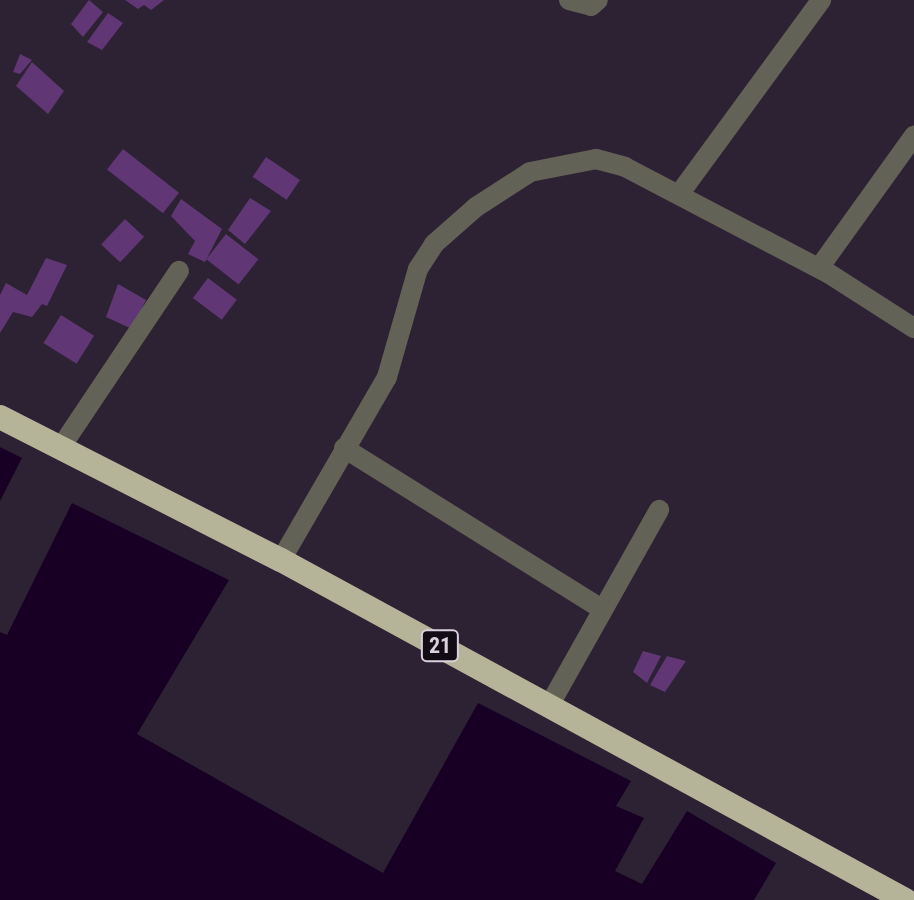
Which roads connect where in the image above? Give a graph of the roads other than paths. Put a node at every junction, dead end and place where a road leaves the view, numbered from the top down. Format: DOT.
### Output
graph roads {
  1 [pos="569,0"];
  2 [pos="598,0"];
  3 [pos="821,0"];
  4 [pos="914,136"];
  5 [pos="680,193"];
  6 [pos="819,268"];
  7 [pos="179,271"];
  8 [pos="914,328"];
  9 [pos="0,417"];
  10 [pos="61,447"];
  11 [pos="344,448"];
  12 [pos="659,510"];
  13 [pos="281,560"];
  14 [pos="602,609"];
  15 [pos="549,706"];
  16 [pos="905,900"];
  1 -- 2 [label="street"];
  3 -- 5 [label="street"];
  4 -- 6 [label="street"];
  5 -- 6 [label="street"];
  5 -- 11 [label="street"];
  6 -- 8 [label="street"];
  7 -- 10 [label="street"];
  9 -- 10 [label="highway, 21"];
  10 -- 13 [label="highway, 21"];
  11 -- 13 [label="street"];
  11 -- 14 [label="street"];
  12 -- 14 [label="street"];
  13 -- 15 [label="highway, 21"];
  14 -- 15 [label="street"];
  15 -- 16 [label="highway, 21"];
}
